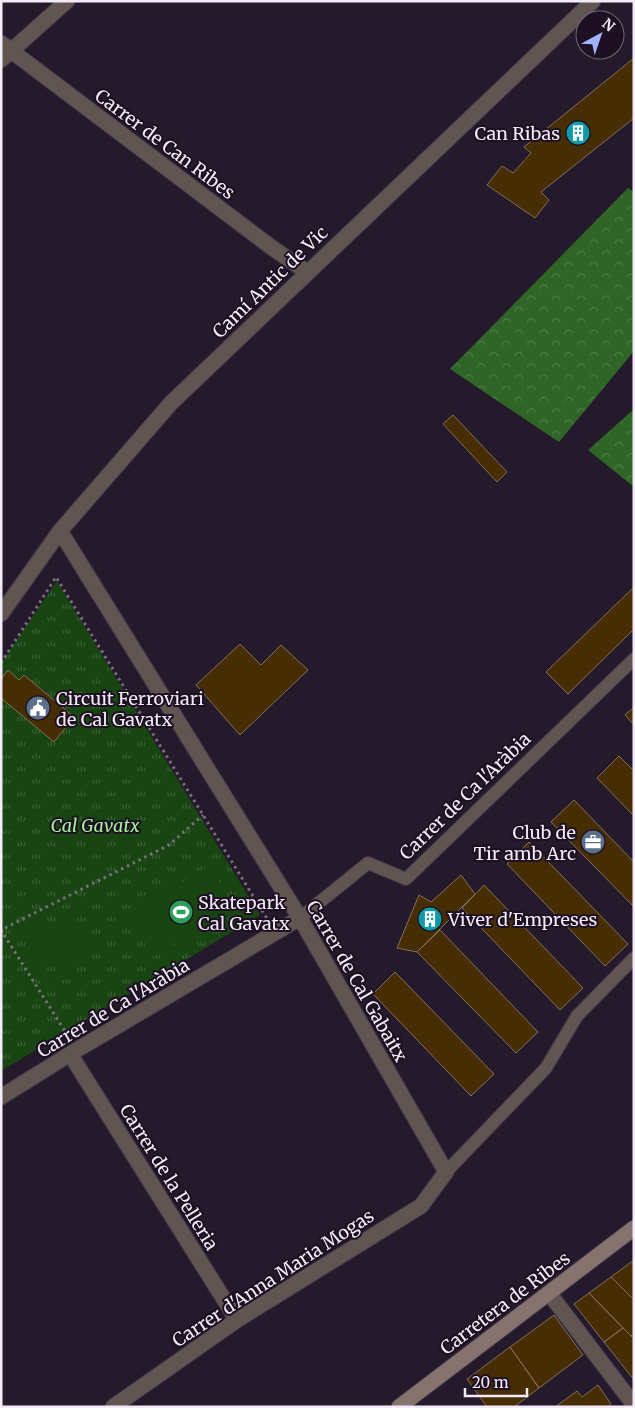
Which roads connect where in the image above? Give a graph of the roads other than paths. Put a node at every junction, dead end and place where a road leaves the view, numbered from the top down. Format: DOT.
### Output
graph roads {
  1 [pos="66,1"];
  2 [pos="593,1"];
  3 [pos="5,51"];
  4 [pos="307,272"];
  5 [pos="60,531"];
  6 [pos="1,614"];
  7 [pos="634,659"];
  8 [pos="300,918"];
  9 [pos="634,958"];
  10 [pos="70,1054"];
  11 [pos="1,1097"];
  12 [pos="446,1172"];
  13 [pos="634,1228"];
  14 [pos="548,1293"];
  15 [pos="237,1320"];
  16 [pos="634,1405"];
  17 [pos="113,1407"];
  18 [pos="399,1407"];
  1 -- 3 [label="street"];
  2 -- 4 [label="street, Camí Antic de Vic"];
  3 -- 4 [label="street, Carrer de Can Ribes"];
  4 -- 5 [label="street, Camí Antic de Vic"];
  5 -- 6 [label="street, Camí Antic de Vic"];
  5 -- 8 [label="street, Carrer de Cal Gabaitx"];
  7 -- 8 [label="lane, Carrer de Ca l'Aràbia"];
  8 -- 10 [label="street, Carrer de Ca l'Aràbia"];
  8 -- 12 [label="street, Carrer de Cal Gabaitx"];
  9 -- 12 [label="lane"];
  10 -- 11 [label="street, Carrer de Ca l'Aràbia"];
  10 -- 15 [label="street, Carrer de la Pelleria"];
  12 -- 15 [label="street, Carrer d'Anna Maria Mogas"];
  13 -- 14 [label="street, Carretera de Ribes"];
  14 -- 16 [label="street"];
  14 -- 18 [label="street, Carretera de Ribes"];
  15 -- 17 [label="street, Carrer d'Anna Maria Mogas"];
}
